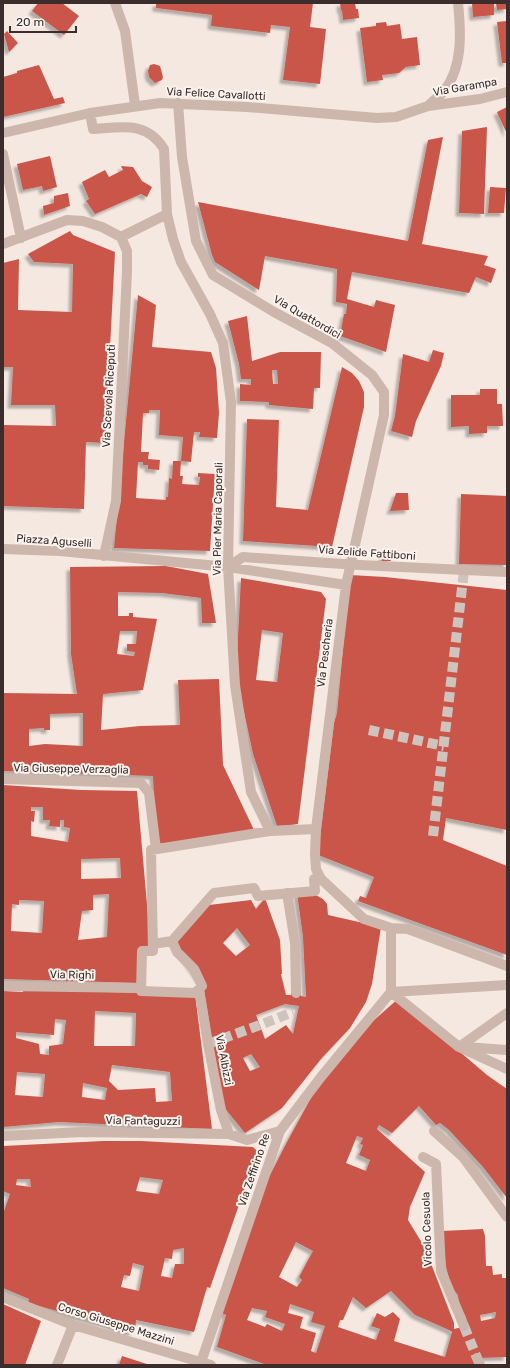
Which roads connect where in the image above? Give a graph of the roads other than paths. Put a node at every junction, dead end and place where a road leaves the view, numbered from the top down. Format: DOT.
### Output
graph roads {
  1 [pos="115,3"];
  2 [pos="458,3"];
  3 [pos="507,92"];
  4 [pos="178,103"];
  5 [pos="135,105"];
  6 [pos="428,106"];
  7 [pos="90,112"];
  8 [pos="3,133"];
  9 [pos="3,154"];
  10 [pos="167,214"];
  11 [pos="121,237"];
  12 [pos="21,238"];
  13 [pos="3,244"];
  14 [pos="3,549"];
  15 [pos="104,556"];
  16 [pos="228,567"];
  17 [pos="507,572"];
  18 [pos="346,585"];
  19 [pos="3,780"];
  20 [pos="316,829"];
  21 [pos="270,831"];
  22 [pos="156,849"];
  23 [pos="321,879"];
  24 [pos="287,893"];
  25 [pos="391,928"];
  26 [pos="172,941"];
  27 [pos="153,944"];
  28 [pos="507,966"];
  29 [pos="507,985"];
  30 [pos="3,986"];
  31 [pos="141,988"];
  32 [pos="199,989"];
  33 [pos="392,992"];
  34 [pos="296,993"];
  35 [pos="507,1013"];
  36 [pos="459,1047"];
  37 [pos="507,1050"];
  38 [pos="507,1069"];
  39 [pos="280,1131"];
  40 [pos="434,1132"];
  41 [pos="229,1134"];
  42 [pos="3,1136"];
  43 [pos="423,1156"];
  44 [pos="507,1217"];
  45 [pos="3,1297"];
  46 [pos="73,1325"];
  47 [pos="464,1326"];
  48 [pos="200,1364"];
  49 [pos="57,1365"];
  50 [pos="211,1365"];
  1 -- 5 [label="street"];
  2 -- 6 [label="street"];
  3 -- 6 [label="street, Via Garampa"];
  4 -- 5 [label="street, Via Felice Cavallotti"];
  4 -- 6 [label="street, Via Felice Cavallotti"];
  4 -- 18 [label="street, Via Quattordici"];
  5 -- 7 [label="street, Via Felice Cavallotti"];
  7 -- 8 [label="street, Via Felice Cavallotti"];
  7 -- 10 [label="street, Via Pier Maria Caporali"];
  9 -- 12 [label="street"];
  10 -- 11 [label="street"];
  10 -- 16 [label="street, Via Pier Maria Caporali"];
  11 -- 12 [label="street"];
  11 -- 15 [label="street, Via Scevola Riceputi"];
  12 -- 13 [label="street"];
  14 -- 15 [label="street, Piazza Aguselli"];
  15 -- 16 [label="street"];
  16 -- 17 [label="street, Via Zelide Fattiboni, bridge"];
  16 -- 18 [label="street"];
  16 -- 21 [label="street, Via Pier Maria Caporali"];
  18 -- 20 [label="street, Via Pescheria"];
  19 -- 22 [label="street, Via Giuseppe Verzaglia"];
  20 -- 21 [label="street"];
  20 -- 23 [label="street, Via Pescheria"];
  21 -- 22 [label="street"];
  22 -- 27 [label="street"];
  23 -- 24 [label="street"];
  23 -- 25 [label="street"];
  24 -- 26 [label="street"];
  24 -- 34 [label="street"];
  25 -- 28 [label="street"];
  25 -- 33 [label="street"];
  26 -- 27 [label="street"];
  26 -- 32 [label="street, Via Albizzi"];
  27 -- 31 [label="street"];
  29 -- 33 [label="street"];
  30 -- 31 [label="street, Via Righi"];
  31 -- 32 [label="street, Via Righi"];
  32 -- 41 [label="street, Via Albizzi"];
  33 -- 36 [label="street"];
  33 -- 39 [label="street, Via Zeffirino Re"];
  35 -- 36 [label="street"];
  36 -- 37 [label="street"];
  36 -- 38 [label="street"];
  39 -- 41 [label="street, Via Fantaguzzi"];
  39 -- 48 [label="street, Via Zeffirino Re"];
  40 -- 44 [label="street"];
  41 -- 42 [label="street, Via Fantaguzzi"];
  43 -- 47 [label="street, Vicolo Cesuola"];
  45 -- 46 [label="street, Corso Giuseppe Mazzini"];
  46 -- 48 [label="street, Corso Giuseppe Mazzini"];
  46 -- 49 [label="street"];
  48 -- 50 [label="street, Corso Giuseppe Mazzini"];
}
